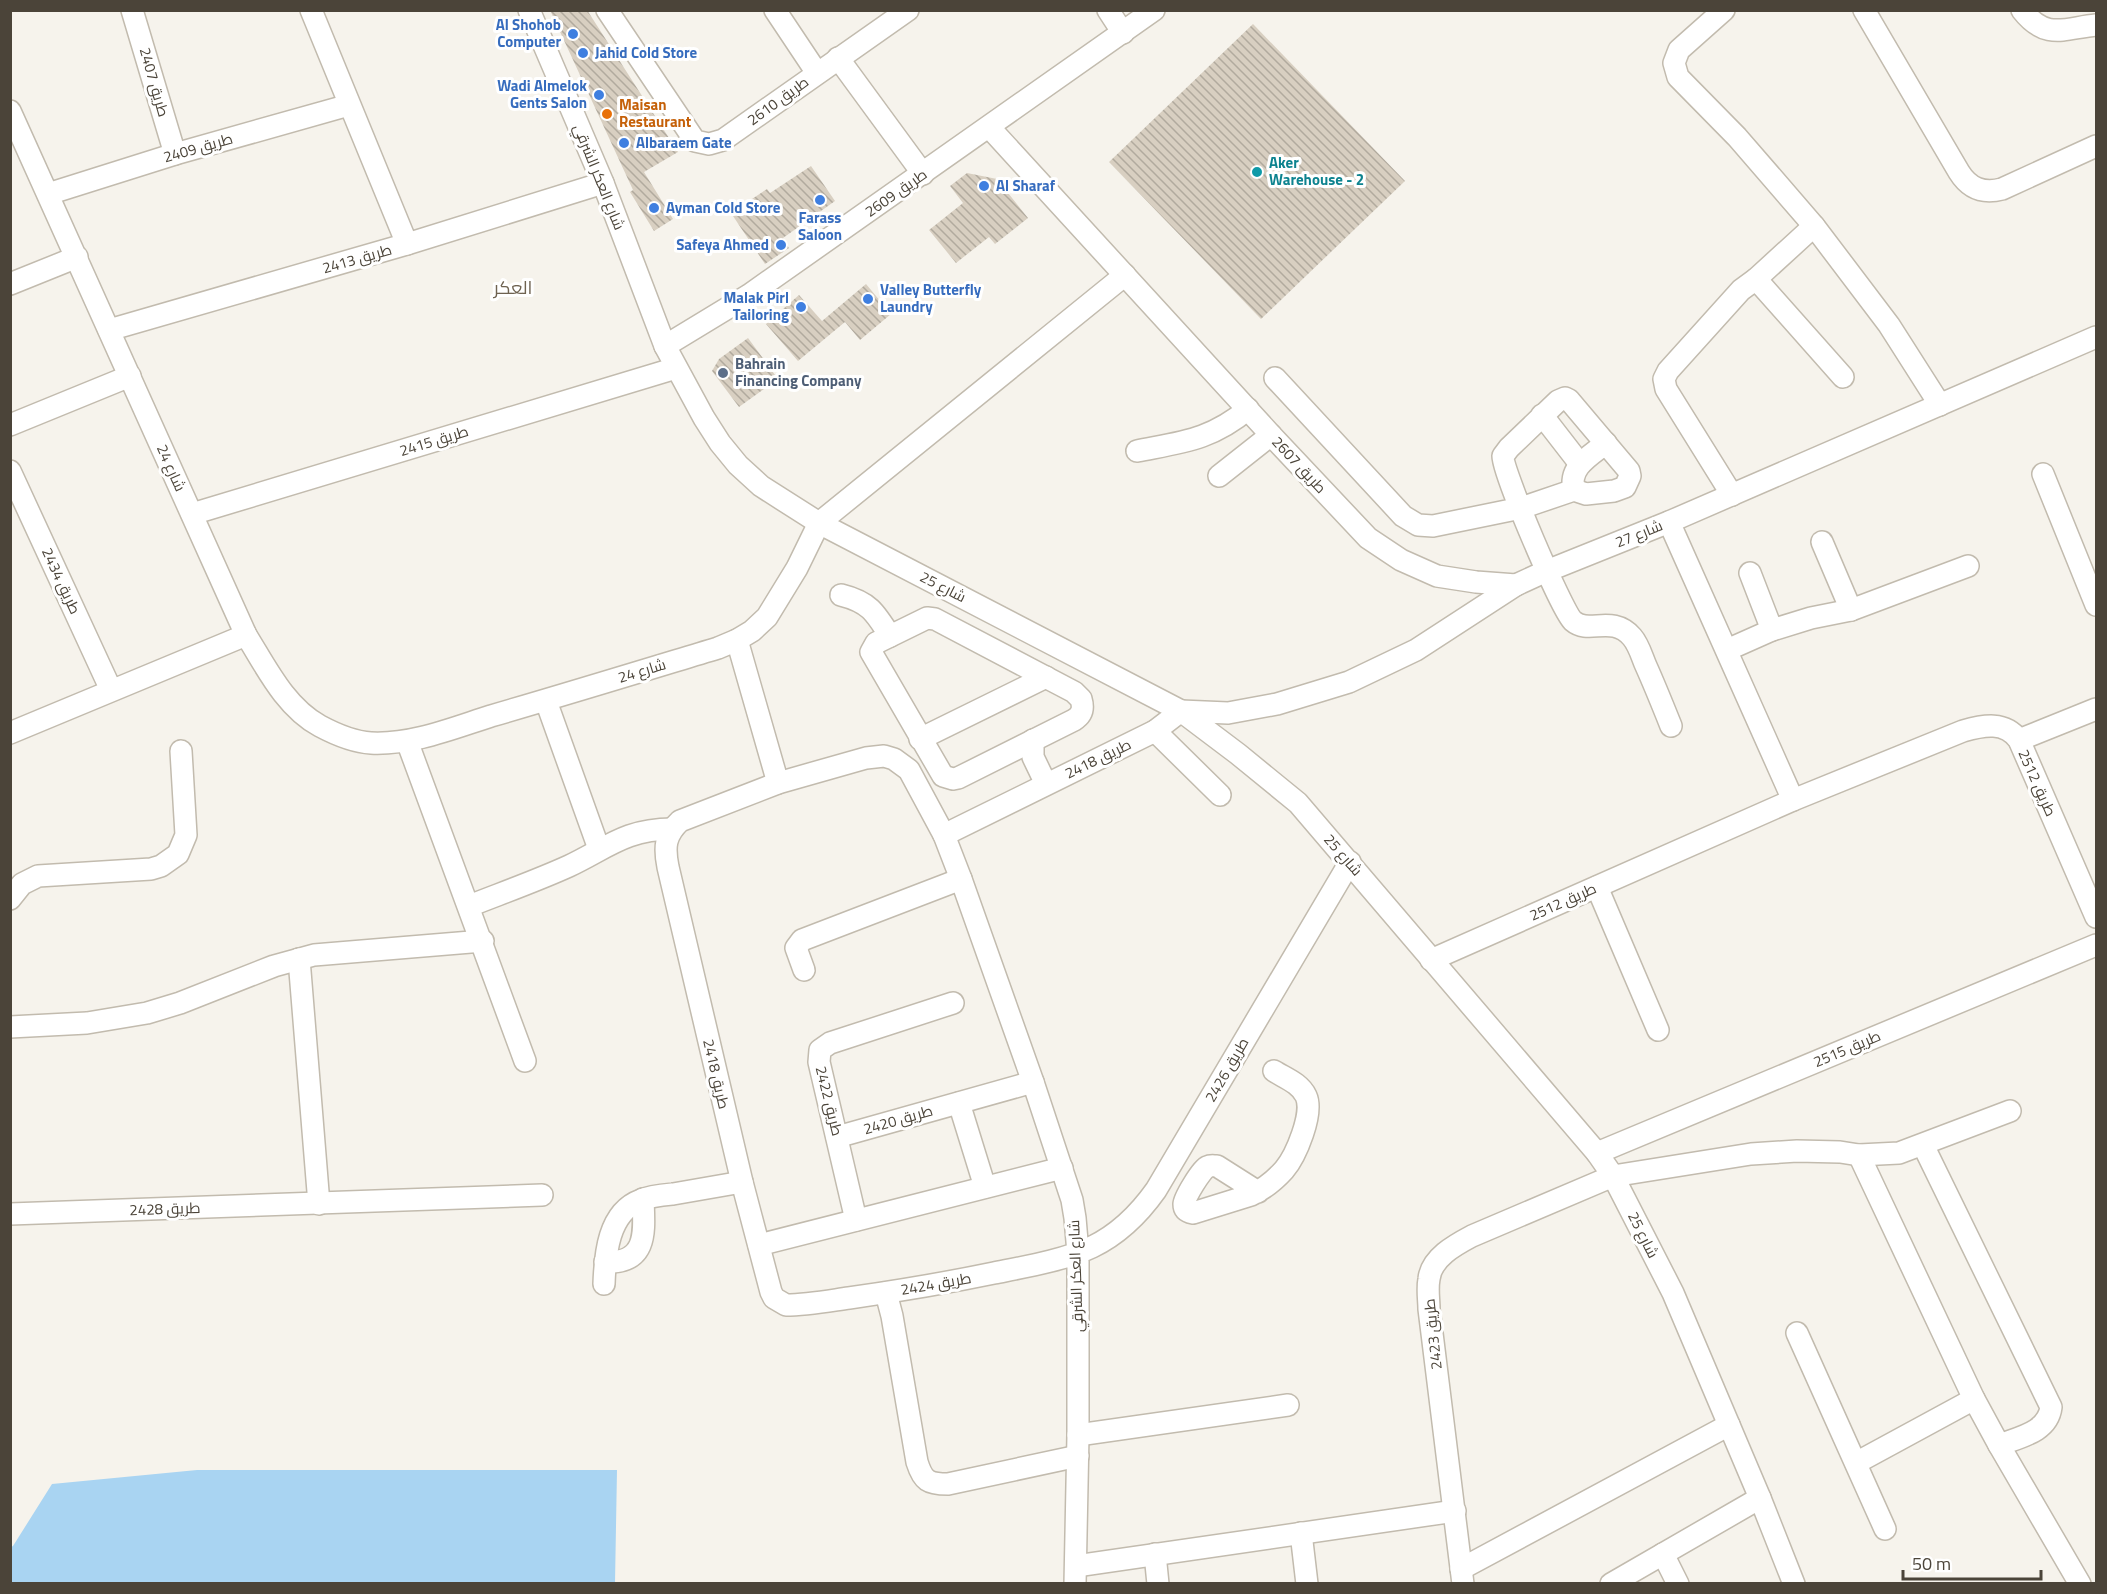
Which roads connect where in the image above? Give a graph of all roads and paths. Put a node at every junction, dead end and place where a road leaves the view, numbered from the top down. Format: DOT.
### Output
graph roads {
  1 [pos="132,10"];
  2 [pos="311,10"];
  3 [pos="528,10"];
  4 [pos="607,10"];
  5 [pos="775,10"];
  6 [pos="908,10"];
  7 [pos="1108,10"];
  8 [pos="1154,10"];
  9 [pos="1724,10"];
  10 [pos="1864,10"];
  11 [pos="2022,10"];
  12 [pos="2097,25"];
  13 [pos="1123,33"];
  14 [pos="838,58"];
  15 [pos="817,73"];
  16 [pos="349,105"];
  17 [pos="10,111"];
  18 [pos="989,127"];
  19 [pos="15,134"];
  20 [pos="2097,146"];
  21 [pos="175,154"];
  22 [pos="923,174"];
  23 [pos="603,183"];
  24 [pos="48,194"];
  25 [pos="1814,226"];
  26 [pos="407,244"];
  27 [pos="77,257"];
  28 [pos="1125,274"];
  29 [pos="1756,279"];
  30 [pos="10,284"];
  31 [pos="109,330"];
  32 [pos="2097,337"];
  33 [pos="665,346"];
  34 [pos="676,368"];
  35 [pos="130,376"];
  36 [pos="1843,377"];
  37 [pos="1275,378"];
  38 [pos="1940,405"];
  39 [pos="1248,409"];
  40 [pos="1542,415"];
  41 [pos="10,425"];
  42 [pos="1271,435"];
  43 [pos="1606,443"];
  44 [pos="1137,451"];
  45 [pos="1580,464"];
  46 [pos="10,471"];
  47 [pos="2043,474"];
  48 [pos="1219,476"];
  49 [pos="1574,490"];
  50 [pos="1731,495"];
  51 [pos="1521,508"];
  52 [pos="192,514"];
  53 [pos="1670,522"];
  54 [pos="819,523"];
  55 [pos="1822,542"];
  56 [pos="1968,566"];
  57 [pos="1548,571"];
  58 [pos="1750,573"];
  59 [pos="1516,585"];
  60 [pos="841,595"];
  61 [pos="2097,605"];
  62 [pos="1851,610"];
  63 [pos="1772,630"];
  64 [pos="246,635"];
  65 [pos="890,636"];
  66 [pos="737,640"];
  67 [pos="1726,650"];
  68 [pos="1046,677"];
  69 [pos="111,690"];
  70 [pos="546,700"];
  71 [pos="2097,709"];
  72 [pos="1181,711"];
  73 [pos="1671,726"];
  74 [pos="1155,731"];
  75 [pos="10,733"];
  76 [pos="920,739"];
  77 [pos="1034,740"];
  78 [pos="2019,740"];
  79 [pos="407,741"];
  80 [pos="181,751"];
  81 [pos="1005,754"];
  82 [pos="778,783"];
  83 [pos="1039,788"];
  84 [pos="1220,795"];
  85 [pos="1793,800"];
  86 [pos="672,829"];
  87 [pos="944,835"];
  88 [pos="599,849"];
  89 [pos="1350,862"];
  90 [pos="962,879"];
  91 [pos="1597,887"];
  92 [pos="10,899"];
  93 [pos="469,906"];
  94 [pos="2097,917"];
  95 [pos="483,941"];
  96 [pos="2097,945"];
  97 [pos="298,959"];
  98 [pos="1431,960"];
  99 [pos="804,970"];
  100 [pos="953,1003"];
  101 [pos="10,1027"];
  102 [pos="1658,1030"];
  103 [pos="525,1060"];
  104 [pos="1274,1071"];
  105 [pos="1034,1082"];
  106 [pos="959,1103"];
  107 [pos="2010,1112"];
  108 [pos="837,1137"];
  109 [pos="1923,1145"];
  110 [pos="1598,1153"];
  111 [pos="1859,1155"];
  112 [pos="1174,1160"];
  113 [pos="1062,1168"];
  114 [pos="1200,1176"];
  115 [pos="1613,1176"];
  116 [pos="742,1182"];
  117 [pos="985,1187"];
  118 [pos="1258,1192"];
  119 [pos="542,1195"];
  120 [pos="643,1199"];
  121 [pos="319,1204"];
  122 [pos="10,1214"];
  123 [pos="856,1220"];
  124 [pos="759,1245"];
  125 [pos="1078,1253"];
  126 [pos="605,1262"];
  127 [pos="604,1284"];
  128 [pos="886,1293"];
  129 [pos="792,1305"];
  130 [pos="1797,1333"];
  131 [pos="1974,1399"];
  132 [pos="1288,1405"];
  133 [pos="1729,1425"];
  134 [pos="1078,1445"];
  135 [pos="1999,1445"];
  136 [pos="1856,1462"];
  137 [pos="1760,1498"];
  138 [pos="1455,1511"];
  139 [pos="1885,1529"];
  140 [pos="1301,1533"];
  141 [pos="1155,1554"];
  142 [pos="1663,1554"];
  143 [pos="1076,1575"];
  144 [pos="1462,1576"];
  145 [pos="1158,1584"];
  146 [pos="1307,1584"];
  147 [pos="1611,1584"];
  148 [pos="1678,1584"];
  149 [pos="1794,1584"];
  150 [pos="2080,1584"];
  1 -- 21 [label="street, طريق 2407"];
  2 -- 16 [label="street"];
  3 -- 23 [label="street, شارع العكر الشرقي"];
  4 -- 15 [label="street, طريق 2610"];
  5 -- 15 [label="street, طريق 2610"];
  6 -- 14 [label="street, طريق 2610"];
  7 -- 13 [label="street"];
  8 -- 13 [label="street, طريق 2609"];
  9 -- 25 [label="street"];
  10 -- 20 [label="street"];
  11 -- 12 [label="street"];
  13 -- 18 [label="street, طريق 2609"];
  14 -- 15 [label="street, طريق 2610"];
  14 -- 22 [label="street"];
  16 -- 21 [label="street, طريق 2409"];
  16 -- 26 [label="street"];
  17 -- 19 [label="street, شارع 24"];
  18 -- 22 [label="street, طريق 2609"];
  18 -- 28 [label="street, طريق 2607"];
  19 -- 24 [label="street, شارع 24"];
  21 -- 24 [label="street, طريق 2409"];
  22 -- 33 [label="street, طريق 2609"];
  23 -- 26 [label="street, طريق 2413"];
  23 -- 33 [label="street, شارع العكر الشرقي"];
  24 -- 27 [label="street, شارع 24"];
  25 -- 29 [label="street"];
  25 -- 38 [label="street"];
  26 -- 31 [label="street, طريق 2413"];
  27 -- 30 [label="street"];
  27 -- 31 [label="street, شارع 24"];
  28 -- 39 [label="street, طريق 2607"];
  28 -- 54 [label="street"];
  29 -- 36 [label="street"];
  29 -- 50 [label="street"];
  31 -- 35 [label="street, شارع 24"];
  32 -- 38 [label="street, شارع 27"];
  33 -- 34 [label="street, شارع 25"];
  34 -- 52 [label="street, طريق 2415"];
  34 -- 54 [label="street, شارع 25"];
  35 -- 41 [label="street"];
  35 -- 52 [label="street, شارع 24"];
  37 -- 51 [label="street"];
  38 -- 50 [label="street, شارع 27"];
  39 -- 42 [label="street, طريق 2607"];
  39 -- 44 [label="street"];
  40 -- 43 [label="street"];
  40 -- 45 [label="street"];
  40 -- 51 [label="street"];
  42 -- 48 [label="street"];
  42 -- 59 [label="street, طريق 2607"];
  43 -- 45 [label="street"];
  43 -- 49 [label="street"];
  45 -- 49 [label="street"];
  46 -- 69 [label="street, طريق 2434"];
  47 -- 61 [label="street"];
  49 -- 51 [label="street"];
  50 -- 53 [label="street, شارع 27"];
  51 -- 57 [label="street"];
  52 -- 64 [label="street, شارع 24"];
  53 -- 57 [label="street, شارع 27"];
  53 -- 67 [label="street"];
  54 -- 66 [label="street, شارع 24"];
  54 -- 72 [label="street, شارع 25"];
  55 -- 62 [label="street"];
  56 -- 62 [label="street"];
  57 -- 59 [label="street, شارع 27"];
  57 -- 73 [label="street"];
  58 -- 63 [label="street"];
  59 -- 72 [label="street, شارع 27"];
  60 -- 65 [label="street"];
  62 -- 63 [label="street"];
  63 -- 67 [label="street"];
  64 -- 69 [label="street"];
  64 -- 79 [label="street, شارع 24"];
  65 -- 68 [label="street"];
  65 -- 76 [label="street"];
  66 -- 70 [label="street, شارع 24"];
  66 -- 82 [label="street"];
  67 -- 85 [label="street"];
  68 -- 76 [label="street"];
  68 -- 77 [label="street"];
  69 -- 75 [label="street"];
  70 -- 79 [label="street, شارع 24"];
  70 -- 88 [label="street"];
  71 -- 78 [label="street"];
  72 -- 74 [label="street, طريق 2418"];
  72 -- 89 [label="street, شارع 25"];
  74 -- 83 [label="street, طريق 2418"];
  74 -- 84 [label="street"];
  76 -- 81 [label="street"];
  77 -- 81 [label="street"];
  77 -- 83 [label="street"];
  78 -- 85 [label="street, طريق 2512"];
  78 -- 94 [label="street, طريق 2512"];
  79 -- 93 [label="street"];
  80 -- 92 [label="street"];
  81 -- 83 [label="street"];
  82 -- 86 [label="street"];
  82 -- 87 [label="street"];
  83 -- 87 [label="street, طريق 2418"];
  85 -- 91 [label="street, طريق 2512"];
  86 -- 88 [label="street"];
  86 -- 116 [label="street, طريق 2418"];
  87 -- 90 [label="street, شارع العكر الشرقي"];
  88 -- 93 [label="street"];
  89 -- 98 [label="street, شارع 25"];
  89 -- 112 [label="street, طريق 2426"];
  90 -- 99 [label="street"];
  90 -- 105 [label="street, شارع العكر الشرقي"];
  91 -- 98 [label="street, طريق 2512"];
  91 -- 102 [label="street"];
  93 -- 95 [label="street"];
  95 -- 97 [label="street"];
  95 -- 103 [label="street"];
  96 -- 110 [label="street, طريق 2515"];
  97 -- 101 [label="street"];
  97 -- 121 [label="street"];
  98 -- 110 [label="street, شارع 25"];
  100 -- 108 [label="street, طريق 2422"];
  104 -- 118 [label="street"];
  105 -- 106 [label="street, طريق 2420"];
  105 -- 113 [label="street, شارع العكر الشرقي"];
  106 -- 108 [label="street, طريق 2420"];
  106 -- 117 [label="street"];
  107 -- 109 [label="street, طريق 2423"];
  108 -- 123 [label="street, طريق 2422"];
  109 -- 111 [label="street, طريق 2423"];
  109 -- 135 [label="street"];
  110 -- 115 [label="street, شارع 25"];
  111 -- 115 [label="street, طريق 2423"];
  111 -- 131 [label="street"];
  112 -- 114 [label="street"];
  112 -- 125 [label="street, طريق 2426"];
  113 -- 117 [label="street"];
  113 -- 125 [label="street, شارع العكر الشرقي"];
  114 -- 118 [label="street"];
  114 -- 118 [label="street"];
  115 -- 133 [label="street, شارع 25"];
  115 -- 138 [label="street, طريق 2423"];
  116 -- 120 [label="street"];
  116 -- 124 [label="street, طريق 2418"];
  117 -- 123 [label="street"];
  119 -- 121 [label="street, طريق 2428"];
  120 -- 126 [label="street"];
  120 -- 126 [label="street"];
  121 -- 122 [label="street, طريق 2428"];
  123 -- 124 [label="street"];
  124 -- 129 [label="street, طريق 2418"];
  125 -- 128 [label="street, طريق 2424"];
  125 -- 134 [label="street, شارع العكر الشرقي"];
  126 -- 127 [label="street"];
  128 -- 129 [label="street, طريق 2424"];
  128 -- 134 [label="street"];
  130 -- 136 [label="street"];
  131 -- 135 [label="street"];
  131 -- 136 [label="street"];
  132 -- 134 [label="street"];
  133 -- 137 [label="street, شارع 25"];
  133 -- 144 [label="street, طريق 2423"];
  134 -- 143 [label="street, شارع العكر الشرقي"];
  135 -- 150 [label="street"];
  136 -- 139 [label="street"];
  137 -- 142 [label="street"];
  137 -- 149 [label="street, شارع 25"];
  138 -- 140 [label="street"];
  138 -- 144 [label="street, طريق 2423"];
  140 -- 141 [label="street"];
  140 -- 146 [label="street"];
  141 -- 143 [label="street"];
  141 -- 145 [label="street"];
  142 -- 147 [label="street"];
  142 -- 148 [label="street"];
}
